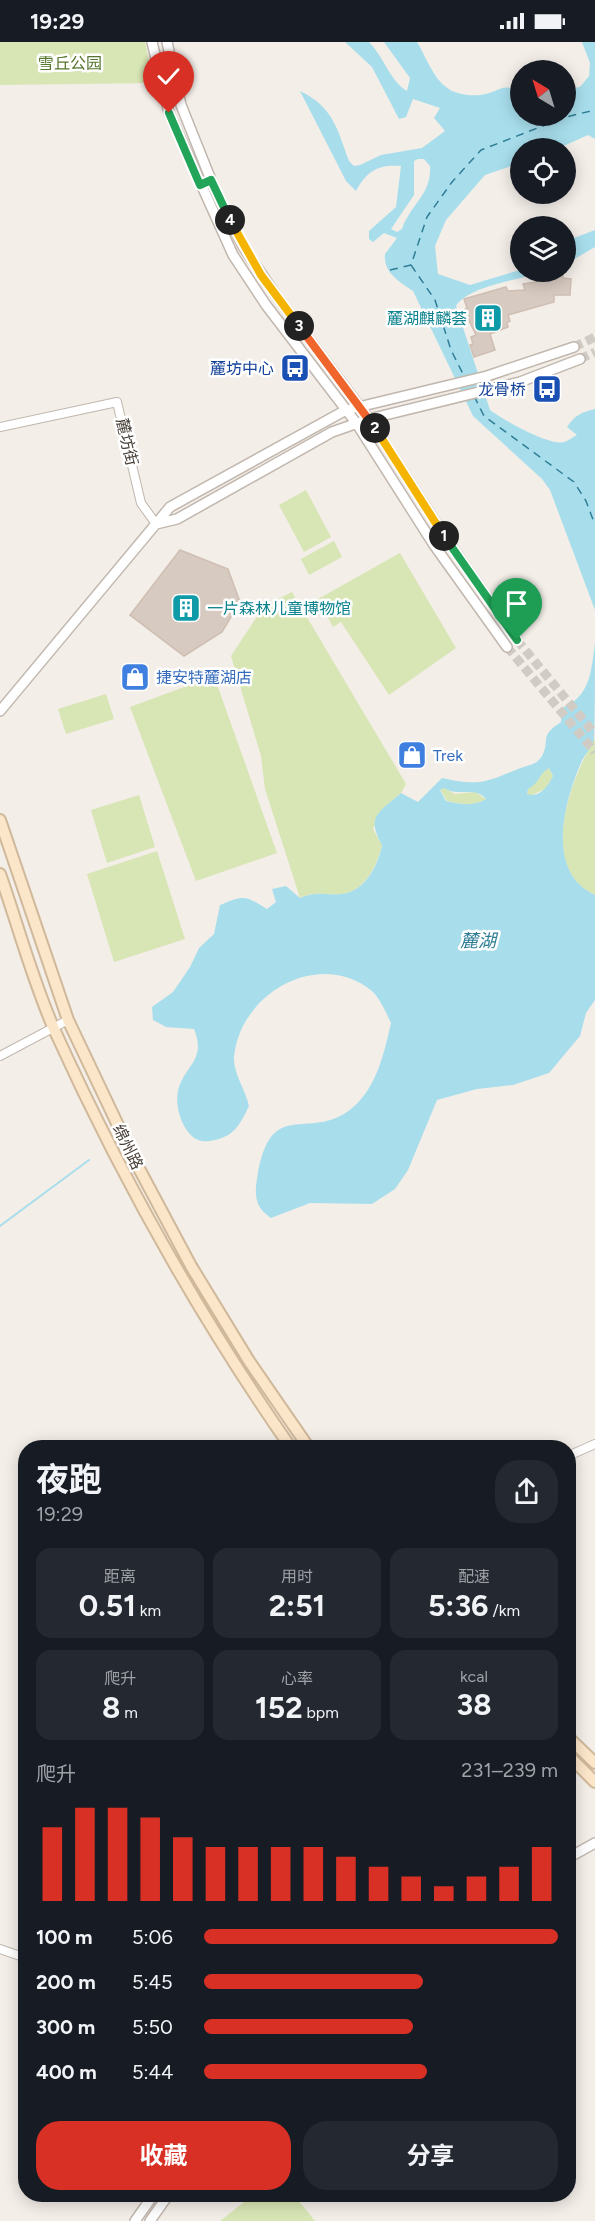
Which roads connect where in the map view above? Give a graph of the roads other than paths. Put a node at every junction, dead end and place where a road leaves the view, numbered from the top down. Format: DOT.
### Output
graph roads {
  1 [pos="152,42"];
  2 [pos="166,42"];
  3 [pos="211,180"];
  4 [pos="200,185"];
  5 [pos="220,201"];
  6 [pos="209,206"];
  7 [pos="574,347"];
  8 [pos="580,359"];
  9 [pos="360,406"];
  10 [pos="346,410"];
  11 [pos="369,419"];
  12 [pos="357,424"];
  13 [pos="0,428"];
  14 [pos="156,524"];
  15 [pos="517,640"];
  16 [pos="507,647"];
  17 [pos="0,711"];
  18 [pos="0,820"];
  19 [pos="0,874"];
  20 [pos="68,1020"];
  21 [pos="54,1028"];
  22 [pos="0,1056"];
  23 [pos="285,1440"];
  24 [pos="303,1440"];
  25 [pos="595,1444"];
  26 [pos="576,1452"];
  27 [pos="576,1745"];
  28 [pos="576,1763"];
  29 [pos="595,1763"];
  30 [pos="595,1782"];
  31 [pos="595,1843"];
  32 [pos="576,1854"];
  33 [pos="0,1949"];
  34 [pos="18,1955"];
  35 [pos="148,2202"];
  36 [pos="163,2202"];
  37 [pos="135,2221"];
  38 [pos="150,2221"];
  1 -- 4 [label="street"];
  2 -- 3 [label="street"];
  3 -- 4 [label="street"];
  3 -- 5 [label="street"];
  4 -- 6 [label="street"];
  5 -- 6 [label="street"];
  5 -- 9 [label="street"];
  6 -- 10 [label="street"];
  7 -- 9 [label="street"];
  8 -- 11 [label="street"];
  9 -- 10 [label="street"];
  9 -- 11 [label="street"];
  10 -- 12 [label="street"];
  10 -- 14 [label="street"];
  11 -- 12 [label="street"];
  11 -- 15 [label="street"];
  12 -- 14 [label="street"];
  12 -- 16 [label="street"];
  13 -- 14 [label="street, 麓坊街"];
  14 -- 17 [label="street"];
  18 -- 20 [label="main road, 绵州路"];
  19 -- 21 [label="main road, 绵州路"];
  20 -- 21 [label="street"];
  20 -- 24 [label="main road, 绵州路"];
  21 -- 22 [label="street"];
  21 -- 23 [label="main road, 绵州路"];
  25 -- 26 [label="street"];
  27 -- 29 [label="main road"];
  28 -- 30 [label="main road"];
  31 -- 32 [label="street"];
  33 -- 34 [label="street"];
  35 -- 37 [label="street"];
  36 -- 38 [label="street"];
}
